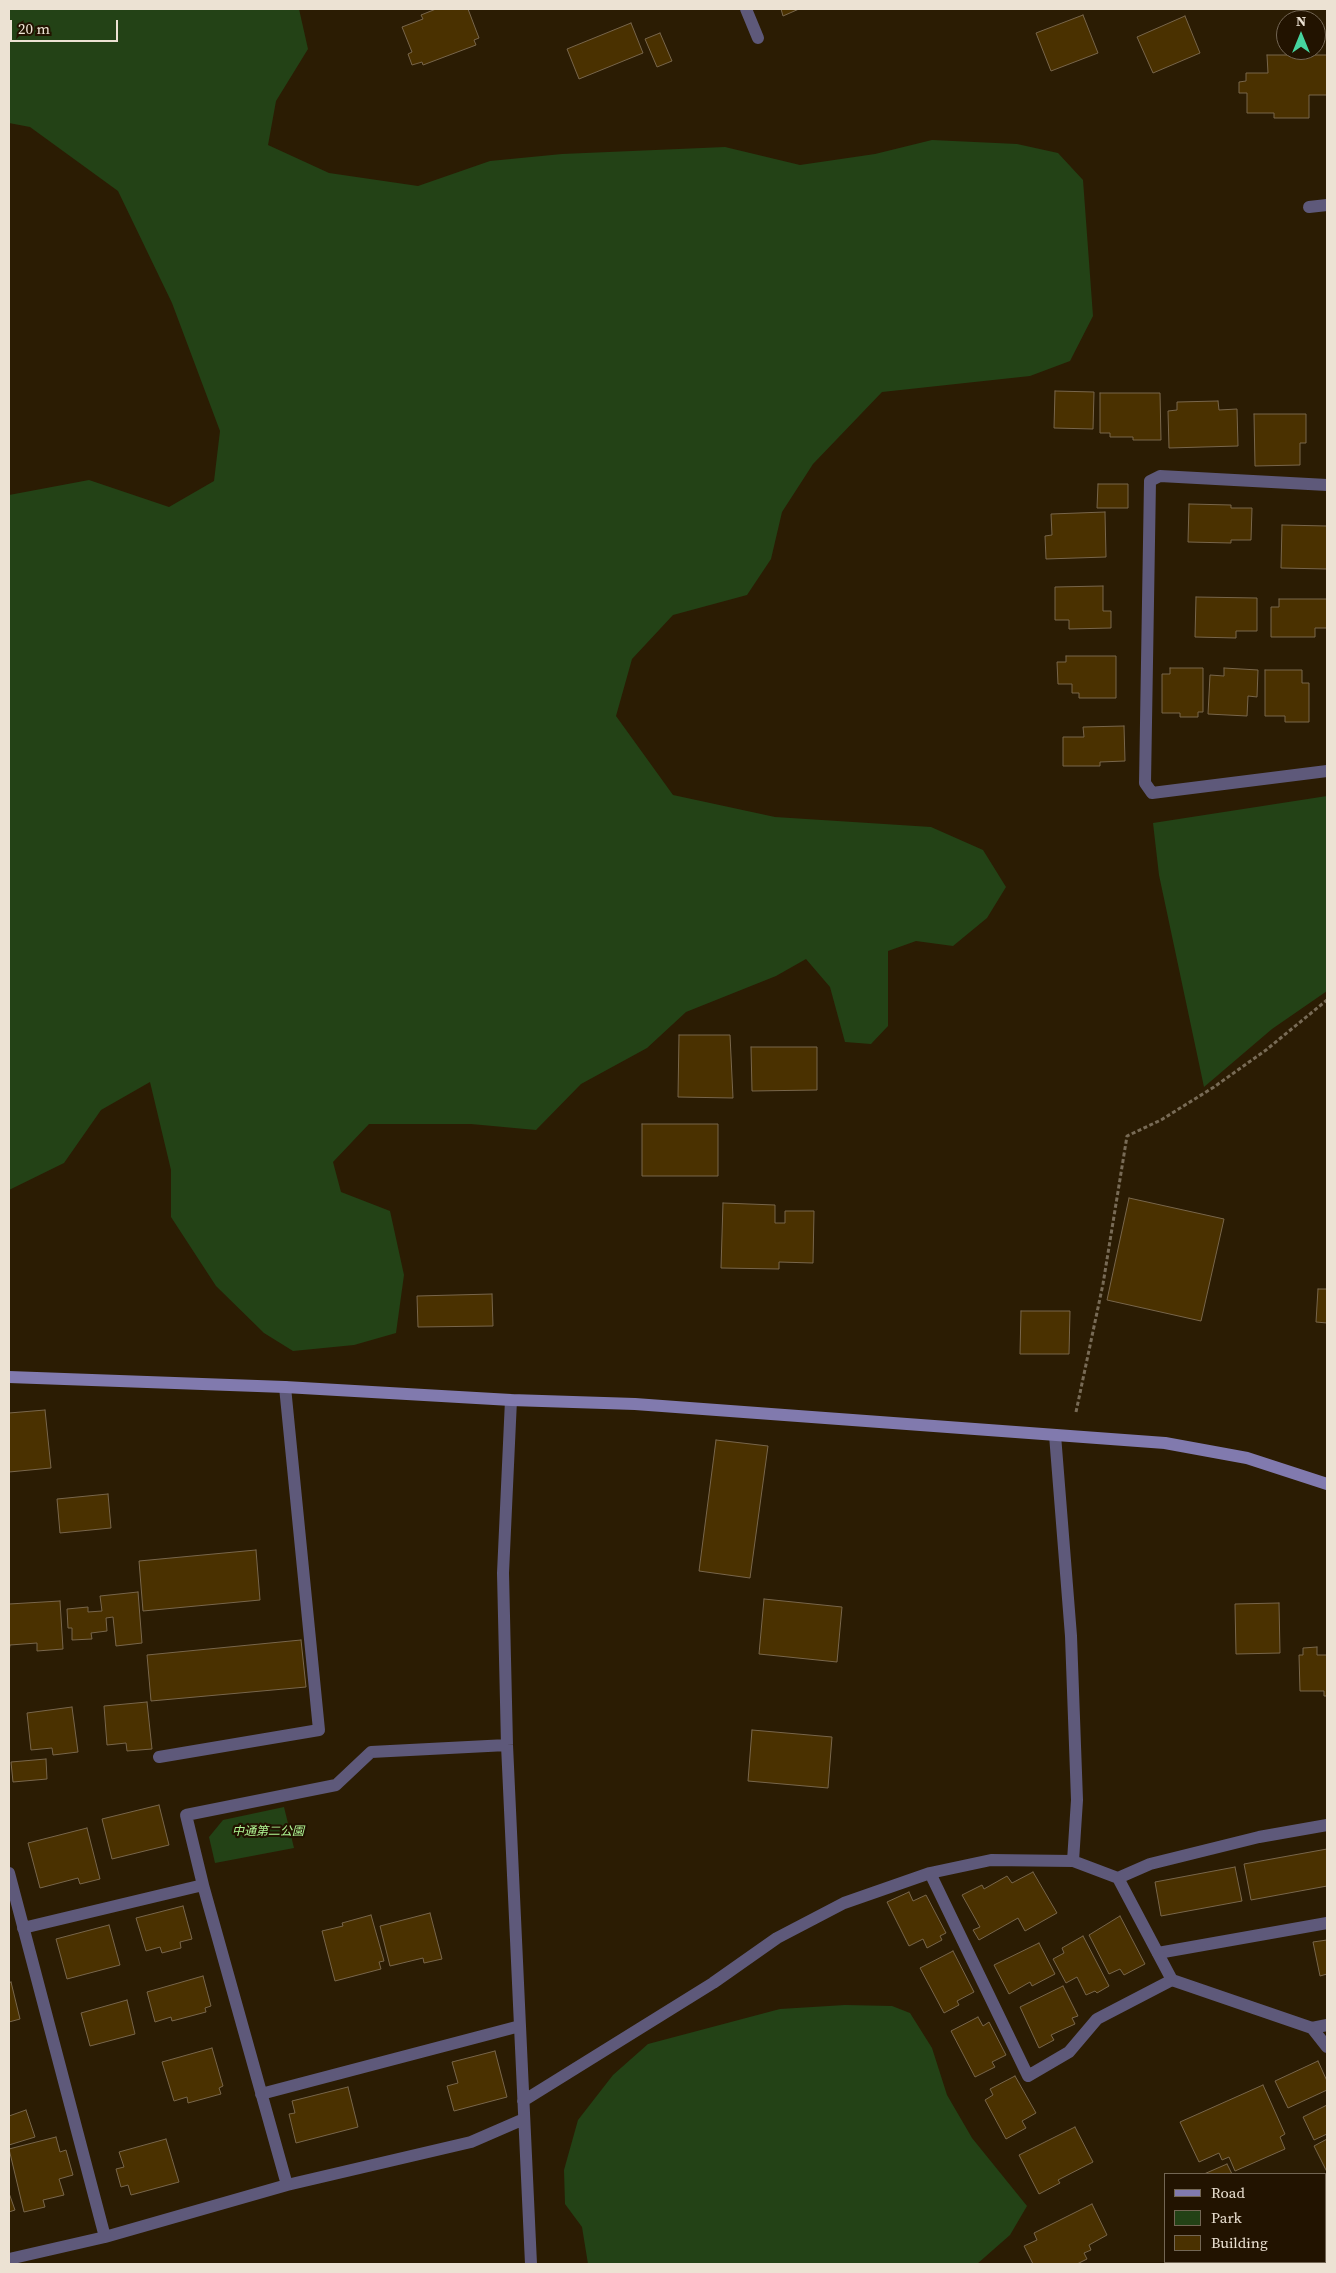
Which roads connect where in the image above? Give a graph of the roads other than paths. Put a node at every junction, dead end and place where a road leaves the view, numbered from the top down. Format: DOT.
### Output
graph roads {
  1 [pos="746,9"];
  2 [pos="758,38"];
  3 [pos="1327,205"];
  4 [pos="1309,207"];
  5 [pos="1327,485"];
  6 [pos="1327,771"];
  7 [pos="9,1377"];
  8 [pos="285,1387"];
  9 [pos="511,1400"];
  10 [pos="1055,1435"];
  11 [pos="1327,1484"];
  12 [pos="507,1745"];
  13 [pos="159,1757"];
  14 [pos="1327,1824"];
  15 [pos="1073,1861"];
  16 [pos="9,1873"];
  17 [pos="930,1873"];
  18 [pos="1118,1878"];
  19 [pos="204,1885"];
  20 [pos="1327,1923"];
  21 [pos="23,1928"];
  22 [pos="1158,1953"];
  23 [pos="1172,1980"];
  24 [pos="1327,2025"];
  25 [pos="520,2026"];
  26 [pos="1312,2028"];
  27 [pos="1327,2047"];
  28 [pos="261,2094"];
  29 [pos="523,2101"];
  30 [pos="524,2119"];
  31 [pos="287,2185"];
  32 [pos="105,2237"];
  33 [pos="9,2258"];
  34 [pos="531,2264"];
  1 -- 2 [label="street"];
  3 -- 4 [label="street"];
  5 -- 6 [label="street"];
  7 -- 8 [label="street"];
  8 -- 9 [label="street"];
  8 -- 13 [label="street"];
  9 -- 10 [label="street"];
  9 -- 12 [label="street"];
  10 -- 11 [label="street"];
  10 -- 15 [label="street"];
  12 -- 19 [label="street"];
  12 -- 25 [label="street"];
  14 -- 18 [label="street"];
  15 -- 17 [label="street"];
  15 -- 18 [label="street"];
  16 -- 21 [label="street"];
  17 -- 23 [label="street"];
  17 -- 29 [label="street"];
  18 -- 22 [label="street"];
  19 -- 21 [label="street"];
  19 -- 28 [label="street"];
  20 -- 22 [label="street"];
  21 -- 32 [label="street"];
  22 -- 23 [label="street"];
  23 -- 26 [label="street"];
  24 -- 26 [label="street"];
  25 -- 28 [label="street"];
  25 -- 29 [label="street"];
  26 -- 27 [label="street"];
  28 -- 31 [label="street"];
  29 -- 30 [label="street"];
  30 -- 31 [label="street"];
  30 -- 34 [label="street"];
  31 -- 32 [label="street"];
  32 -- 33 [label="street"];
}
